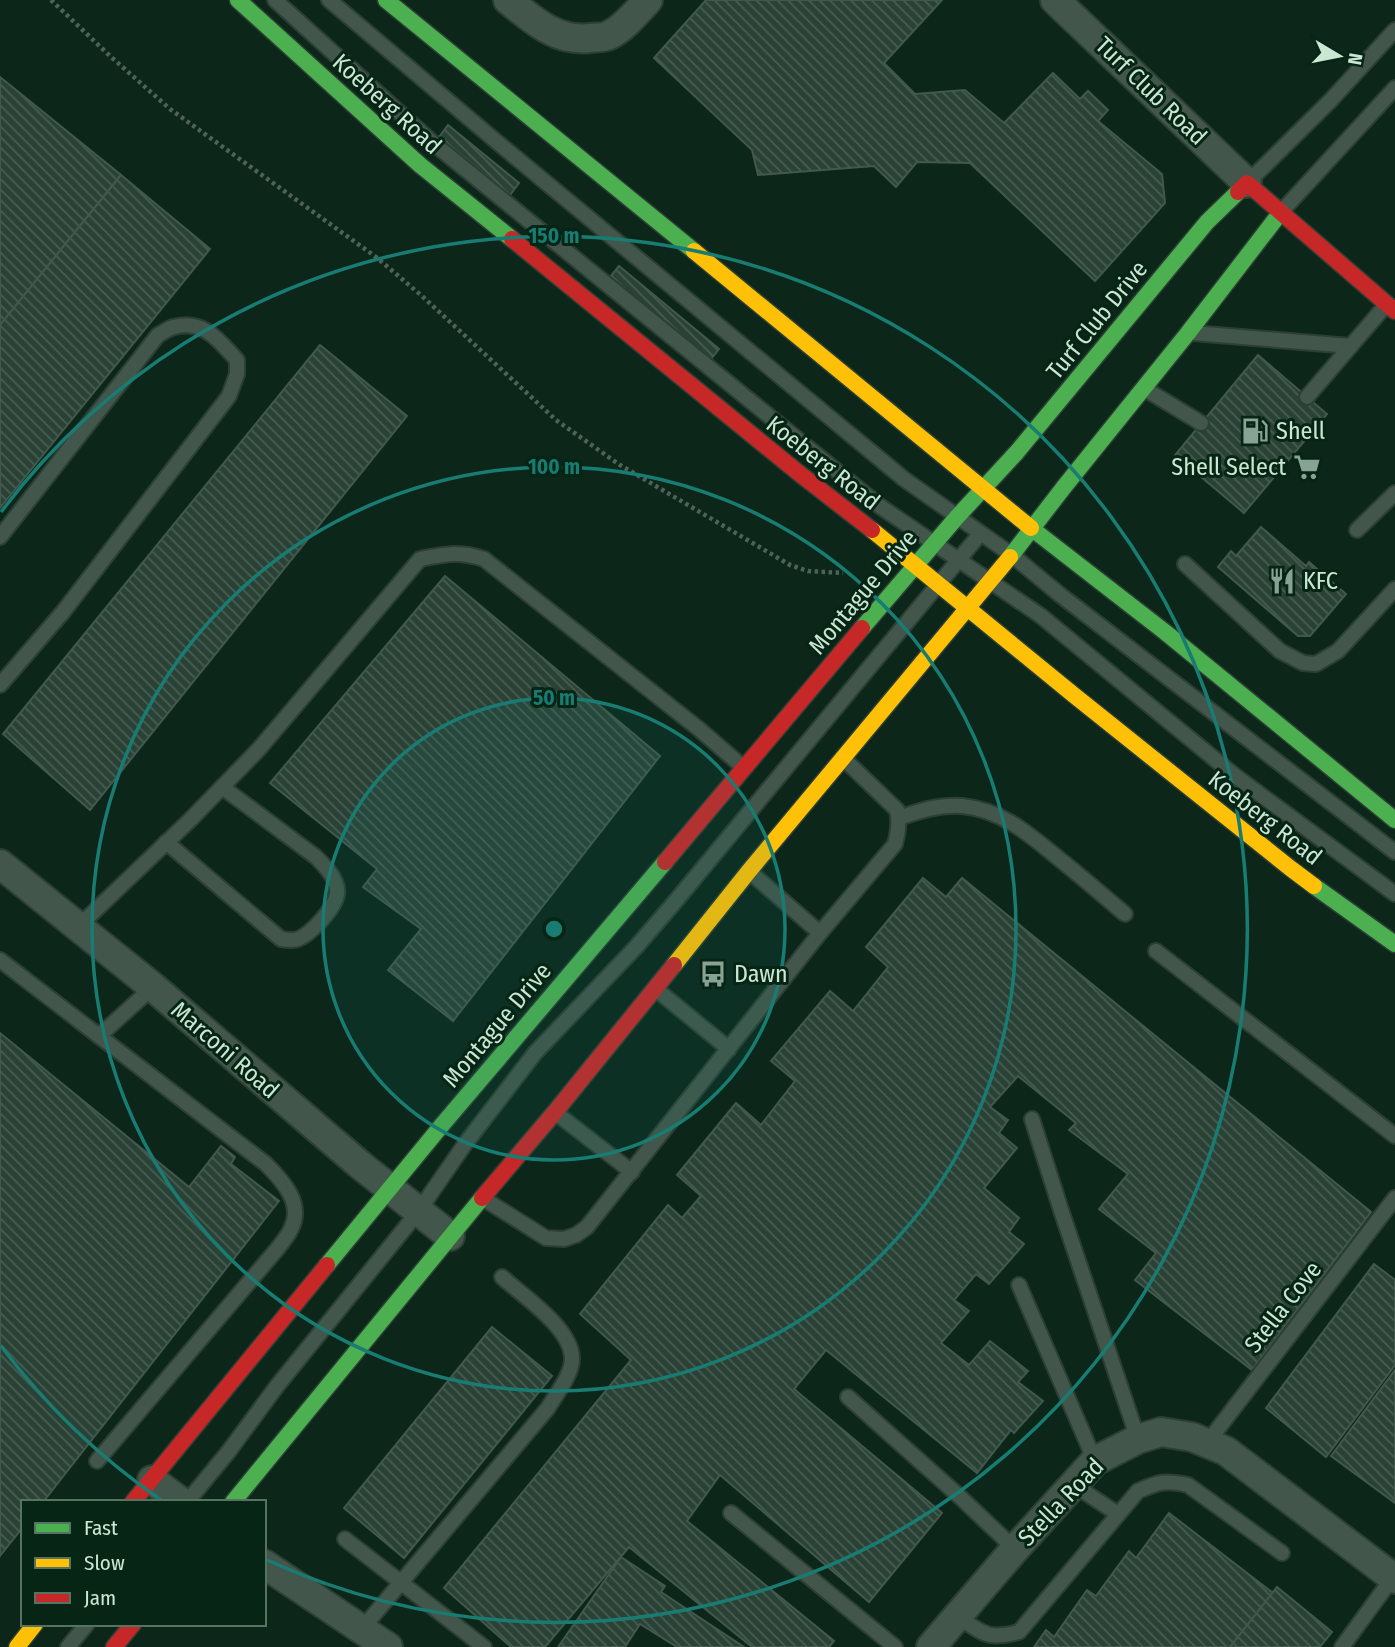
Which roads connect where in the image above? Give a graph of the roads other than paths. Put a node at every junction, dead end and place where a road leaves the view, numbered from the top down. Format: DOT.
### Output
graph roads {
  1 [pos="238,0"];
  2 [pos="275,0"];
  3 [pos="329,0"];
  4 [pos="386,0"];
  5 [pos="508,0"];
  6 [pos="648,0"];
  7 [pos="1055,0"];
  8 [pos="1395,30"];
  9 [pos="1395,88"];
  10 [pos="1247,183"];
  11 [pos="1281,212"];
  12 [pos="1391,307"];
  13 [pos="1188,333"];
  14 [pos="1350,346"];
  15 [pos="1144,389"];
  16 [pos="1307,397"];
  17 [pos="1201,423"];
  18 [pos="984,489"];
  19 [pos="1395,493"];
  20 [pos="957,517"];
  21 [pos="1032,529"];
  22 [pos="1357,530"];
  23 [pos="981,534"];
  24 [pos="0,537"];
  25 [pos="933,544"];
  26 [pos="1012,555"];
  27 [pos="958,561"];
  28 [pos="1185,564"];
  29 [pos="916,565"];
  30 [pos="989,582"];
  31 [pos="939,584"];
  32 [pos="1395,589"];
  33 [pos="967,608"];
  34 [pos="0,685"];
  35 [pos="842,758"];
  36 [pos="744,768"];
  37 [pos="222,788"];
  38 [pos="899,818"];
  39 [pos="1395,820"];
  40 [pos="166,842"];
  41 [pos="1395,852"];
  42 [pos="0,864"];
  43 [pos="749,871"];
  44 [pos="1395,894"];
  45 [pos="1125,914"];
  46 [pos="79,926"];
  47 [pos="820,933"];
  48 [pos="1395,944"];
  49 [pos="1156,951"];
  50 [pos="0,960"];
  51 [pos="153,987"];
  52 [pos="656,988"];
  53 [pos="99,1036"];
  54 [pos="729,1049"];
  55 [pos="555,1112"];
  56 [pos="1032,1119"];
  57 [pos="1395,1136"];
  58 [pos="632,1172"];
  59 [pos="390,1188"];
  60 [pos="483,1198"];
  61 [pos="1395,1198"];
  62 [pos="418,1212"];
  63 [pos="450,1236"];
  64 [pos="502,1277"];
  65 [pos="1019,1285"];
  66 [pos="848,1397"];
  67 [pos="1138,1439"];
  68 [pos="1207,1443"];
  69 [pos="97,1461"];
  70 [pos="1095,1461"];
  71 [pos="152,1480"];
  72 [pos="1074,1485"];
  73 [pos="136,1500"];
  74 [pos="178,1500"];
  75 [pos="189,1500"];
  76 [pos="235,1500"];
  77 [pos="731,1513"];
  78 [pos="1118,1514"];
  79 [pos="345,1539"];
  80 [pos="1015,1549"];
  81 [pos="1282,1553"];
  82 [pos="266,1565"];
  83 [pos="1394,1578"];
  84 [pos="400,1583"];
  85 [pos="958,1618"];
  86 [pos="34,1626"];
  87 [pos="85,1626"];
  88 [pos="131,1626"];
  89 [pos="361,1630"];
  90 [pos="18,1647"];
  91 [pos="68,1647"];
  92 [pos="114,1647"];
  93 [pos="388,1647"];
  94 [pos="484,1647"];
  95 [pos="895,1647"];
  96 [pos="931,1647"];
  97 [pos="1342,1647"];
  1 -- 29 [label="main road, Koeberg Road"];
  2 -- 25 [label="lane"];
  3 -- 20 [label="lane"];
  4 -- 18 [label="main road"];
  5 -- 6 [label="street"];
  7 -- 10 [label="street, Turf Club Road"];
  8 -- 10 [label="lane, Turf Club Drive"];
  9 -- 11 [label="lane"];
  10 -- 11 [label="main road"];
  10 -- 18 [label="main road, Turf Club Drive"];
  11 -- 12 [label="main road"];
  11 -- 13 [label="main road"];
  12 -- 14 [label="lane"];
  13 -- 14 [label="lane"];
  13 -- 15 [label="main road"];
  14 -- 16 [label="lane"];
  15 -- 17 [label="lane"];
  15 -- 21 [label="main road"];
  18 -- 20 [label="main road, Montague Drive"];
  18 -- 21 [label="main road"];
  19 -- 22 [label="lane"];
  20 -- 23 [label="lane"];
  20 -- 25 [label="main road, Montague Drive"];
  21 -- 26 [label="main road"];
  21 -- 39 [label="main road"];
  23 -- 26 [label="lane"];
  23 -- 27 [label="lane"];
  24 -- 34 [label="lane"];
  25 -- 27 [label="lane"];
  25 -- 29 [label="main road, Montague Drive"];
  26 -- 30 [label="main road"];
  26 -- 41 [label="lane"];
  27 -- 30 [label="lane"];
  27 -- 31 [label="lane"];
  28 -- 32 [label="lane"];
  29 -- 31 [label="main road, Koeberg Road"];
  29 -- 36 [label="main road, Montague Drive"];
  30 -- 33 [label="main road"];
  30 -- 44 [label="lane"];
  31 -- 33 [label="main road, Koeberg Road"];
  31 -- 62 [label="lane"];
  33 -- 35 [label="main road"];
  33 -- 48 [label="main road, Koeberg Road"];
  35 -- 38 [label="lane"];
  35 -- 43 [label="main road"];
  36 -- 37 [label="lane"];
  36 -- 59 [label="main road, Montague Drive"];
  37 -- 40 [label="lane"];
  37 -- 40 [label="lane"];
  38 -- 45 [label="lane"];
  38 -- 47 [label="lane"];
  40 -- 46 [label="lane"];
  42 -- 46 [label="street, Marconi Road"];
  43 -- 47 [label="lane"];
  43 -- 52 [label="main road"];
  46 -- 51 [label="street, Marconi Road"];
  47 -- 54 [label="lane"];
  49 -- 57 [label="lane"];
  50 -- 53 [label="lane"];
  51 -- 53 [label="lane"];
  51 -- 59 [label="street, Marconi Road"];
  52 -- 54 [label="lane"];
  52 -- 55 [label="main road"];
  53 -- 69 [label="lane"];
  54 -- 58 [label="lane"];
  55 -- 58 [label="lane"];
  55 -- 60 [label="main road"];
  56 -- 67 [label="lane"];
  58 -- 60 [label="lane"];
  59 -- 62 [label="street, Marconi Road"];
  59 -- 71 [label="main road, Montague Drive"];
  60 -- 63 [label="main road"];
  61 -- 68 [label="lane, Stella Cove"];
  62 -- 63 [label="street, Marconi Road"];
  62 -- 75 [label="lane"];
  63 -- 76 [label="main road"];
  64 -- 84 [label="lane"];
  65 -- 70 [label="lane"];
  66 -- 80 [label="lane"];
  67 -- 68 [label="street, Stella Road"];
  67 -- 70 [label="street, Stella Road"];
  68 -- 83 [label="street, Stella Road"];
  70 -- 72 [label="street, Stella Road"];
  71 -- 73 [label="main road, Montague Drive"];
  71 -- 74 [label="street"];
  72 -- 78 [label="lane"];
  72 -- 80 [label="street, Stella Road"];
  77 -- 95 [label="lane"];
  78 -- 81 [label="lane"];
  78 -- 85 [label="lane"];
  79 -- 84 [label="lane"];
  80 -- 85 [label="street, Stella Road"];
  82 -- 89 [label="street"];
  83 -- 97 [label="lane"];
  84 -- 89 [label="lane"];
  84 -- 94 [label="lane"];
  85 -- 96 [label="street, Stella Road"];
  86 -- 90 [label="main road"];
  87 -- 91 [label="lane"];
  88 -- 92 [label="main road"];
  89 -- 93 [label="street"];
}
